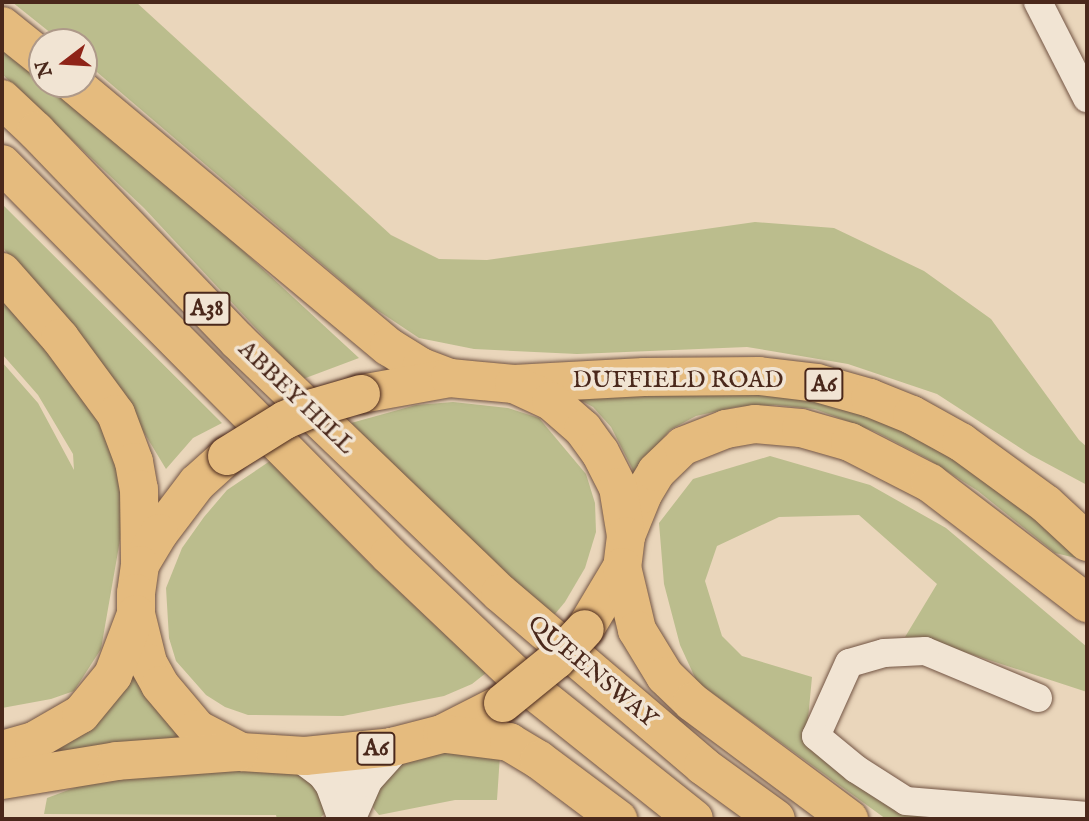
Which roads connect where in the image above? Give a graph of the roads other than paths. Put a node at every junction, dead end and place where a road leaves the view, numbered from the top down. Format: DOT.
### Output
graph roads {
  1 [pos="1038,2"];
  2 [pos="2,26"];
  3 [pos="28,47"];
  4 [pos="91,98"];
  5 [pos="1087,98"];
  6 [pos="2,99"];
  7 [pos="2,163"];
  8 [pos="2,272"];
  9 [pos="450,378"];
  10 [pos="514,384"];
  11 [pos="417,514"];
  12 [pos="1087,542"];
  13 [pos="624,552"];
  14 [pos="389,555"];
  15 [pos="140,565"];
  16 [pos="1086,600"];
  17 [pos="136,614"];
  18 [pos="1038,698"];
  19 [pos="442,734"];
  20 [pos="392,747"];
  21 [pos="2,750"];
  22 [pos="241,752"];
  23 [pos="305,756"];
  24 [pos="2,780"];
  25 [pos="1087,816"];
  26 [pos="347,819"];
  27 [pos="618,819"];
  28 [pos="694,819"];
  29 [pos="776,819"];
  30 [pos="849,819"];
  1 -- 5 [label="street"];
  2 -- 3 [label="main road"];
  4 -- 9 [label="main road"];
  6 -- 11 [label="main road, ABBEY HILL / A38"];
  7 -- 14 [label="main road, ABBEY HILL / A38"];
  8 -- 15 [label="main road"];
  9 -- 10 [label="main road, A6"];
  9 -- 15 [label="main road, A6, bridge"];
  10 -- 12 [label="main road, DUFFIELD ROAD / A6"];
  10 -- 13 [label="main road, A6"];
  11 -- 29 [label="main road, QUEENSWAY / A38"];
  13 -- 16 [label="main road, DUFFIELD ROAD / A6"];
  13 -- 19 [label="main road, A6, bridge"];
  13 -- 30 [label="main road"];
  14 -- 28 [label="main road, QUEENSWAY / A38"];
  15 -- 17 [label="main road, A6"];
  17 -- 21 [label="main road, A6"];
  17 -- 22 [label="main road, A6"];
  18 -- 25 [label="street"];
  19 -- 20 [label="main road, A6"];
  19 -- 27 [label="main road"];
  20 -- 23 [label="main road, A6"];
  20 -- 26 [label="street"];
  22 -- 23 [label="main road, A6"];
  22 -- 24 [label="main road, A6"];
  23 -- 26 [label="street"];
}
